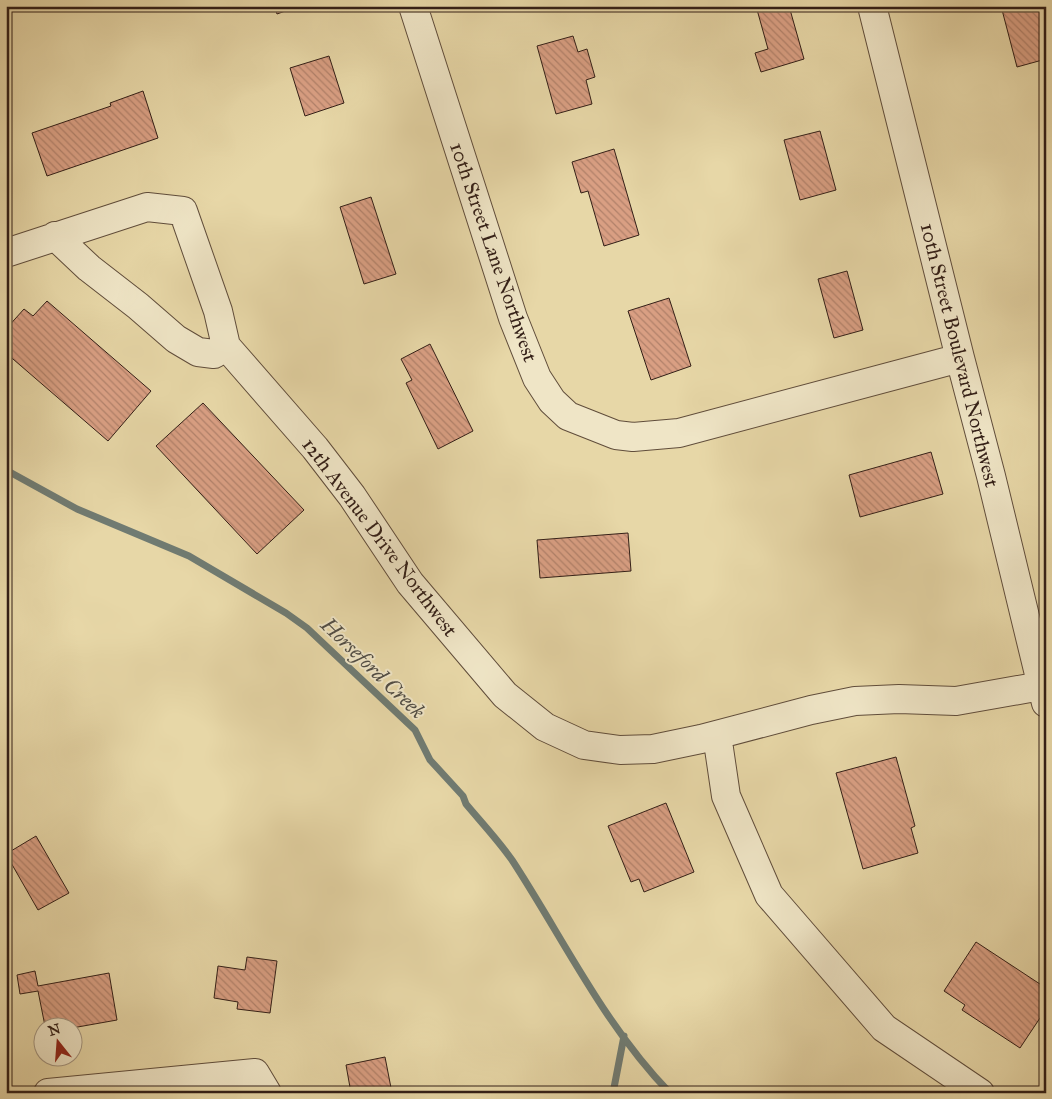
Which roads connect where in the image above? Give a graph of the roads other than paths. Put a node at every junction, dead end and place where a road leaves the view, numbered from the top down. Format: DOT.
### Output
graph roads {
  1 [pos="413,6"];
  2 [pos="872,6"];
  3 [pos="55,236"];
  4 [pos="6,253"];
  5 [pos="226,346"];
  6 [pos="960,358"];
  7 [pos="1043,695"];
  8 [pos="716,735"];
  9 [pos="48,1093"];
  10 [pos="267,1093"];
  11 [pos="980,1093"];
  1 -- 6 [label="street, 10th Street Lane Northwest"];
  2 -- 6 [label="street, 10th Street Boulevard Northwest"];
  3 -- 4 [label="street"];
  3 -- 5 [label="street"];
  3 -- 5 [label="street"];
  5 -- 8 [label="street, 12th Avenue Drive Northwest"];
  6 -- 7 [label="street, 10th Street Boulevard Northwest"];
  7 -- 8 [label="street, 12th Avenue Drive Northwest"];
  8 -- 11 [label="street"];
  9 -- 10 [label="street"];
}
